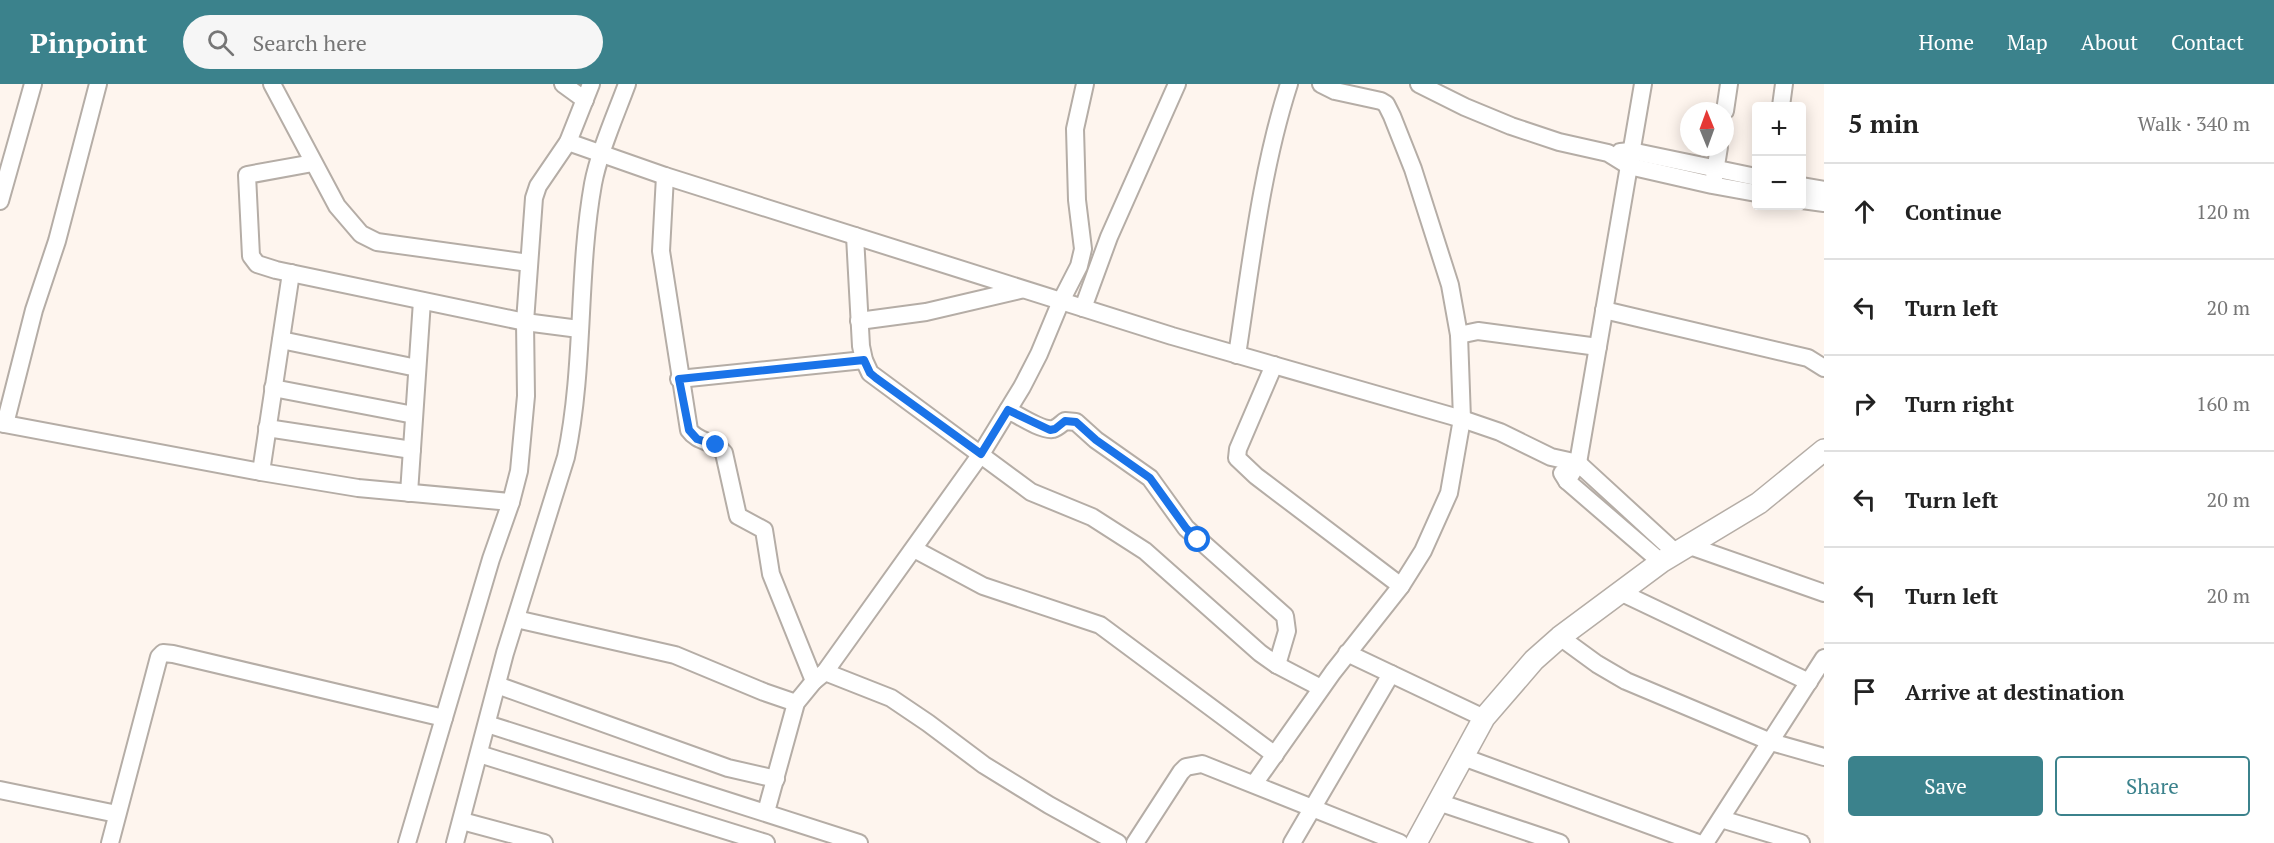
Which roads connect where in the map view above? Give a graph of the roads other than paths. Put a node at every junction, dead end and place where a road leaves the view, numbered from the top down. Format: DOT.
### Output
graph roads {
  1 [pos="33,84"];
  2 [pos="98,84"];
  3 [pos="272,84"];
  4 [pos="563,84"];
  5 [pos="591,84"];
  6 [pos="627,84"];
  7 [pos="1085,84"];
  8 [pos="1177,84"];
  9 [pos="1289,84"];
  10 [pos="1321,84"];
  11 [pos="1419,84"];
  12 [pos="1643,84"];
  13 [pos="1729,84"];
  14 [pos="1784,84"];
  15 [pos="585,100"];
  16 [pos="1726,102"];
  17 [pos="1782,102"];
  18 [pos="568,142"];
  19 [pos="603,153"];
  20 [pos="1718,156"];
  21 [pos="1630,159"];
  22 [pos="313,163"];
  23 [pos="1716,168"];
  24 [pos="665,176"];
  25 [pos="1752,176"];
  26 [pos="1712,185"];
  27 [pos="1806,187"];
  28 [pos="1824,190"];
  29 [pos="1752,192"];
  30 [pos="0,201"];
  31 [pos="1806,201"];
  32 [pos="1824,203"];
  33 [pos="855,236"];
  34 [pos="529,263"];
  35 [pos="291,273"];
  36 [pos="1022,289"];
  37 [pos="422,300"];
  38 [pos="1061,301"];
  39 [pos="1083,308"];
  40 [pos="1604,310"];
  41 [pos="859,321"];
  42 [pos="525,322"];
  43 [pos="579,329"];
  44 [pos="1459,335"];
  45 [pos="280,340"];
  46 [pos="1598,347"];
  47 [pos="1237,355"];
  48 [pos="864,360"];
  49 [pos="1274,365"];
  50 [pos="417,368"];
  51 [pos="1824,368"];
  52 [pos="679,379"];
  53 [pos="273,388"];
  54 [pos="1008,410"];
  55 [pos="414,415"];
  56 [pos="1462,419"];
  57 [pos="3,423"];
  58 [pos="267,428"];
  59 [pos="412,450"];
  60 [pos="1824,450"];
  61 [pos="981,454"];
  62 [pos="1551,457"];
  63 [pos="1578,463"];
  64 [pos="261,472"];
  65 [pos="1567,481"];
  66 [pos="409,493"];
  67 [pos="511,502"];
  68 [pos="914,549"];
  69 [pos="1674,553"];
  70 [pos="1401,586"];
  71 [pos="1620,592"];
  72 [pos="1824,593"];
  73 [pos="516,619"];
  74 [pos="1560,637"];
  75 [pos="1347,654"];
  76 [pos="1824,658"];
  77 [pos="1277,665"];
  78 [pos="1390,674"];
  79 [pos="820,676"];
  80 [pos="1809,682"];
  81 [pos="497,685"];
  82 [pos="1321,688"];
  83 [pos="796,703"];
  84 [pos="444,718"];
  85 [pos="1484,718"];
  86 [pos="487,724"];
  87 [pos="1771,742"];
  88 [pos="479,754"];
  89 [pos="1275,755"];
  90 [pos="1463,757"];
  91 [pos="1824,757"];
  92 [pos="776,779"];
  93 [pos="1254,784"];
  94 [pos="0,790"];
  95 [pos="1438,802"];
  96 [pos="1312,807"];
  97 [pos="766,812"];
  98 [pos="117,814"];
  99 [pos="1721,819"];
  100 [pos="462,821"];
  101 [pos="110,843"];
  102 [pos="407,843"];
  103 [pos="455,843"];
  104 [pos="544,843"];
  105 [pos="766,843"];
  106 [pos="859,843"];
  107 [pos="1118,843"];
  108 [pos="1135,843"];
  109 [pos="1292,843"];
  110 [pos="1400,843"];
  111 [pos="1416,843"];
  112 [pos="1560,843"];
  113 [pos="1698,843"];
  114 [pos="1705,843"];
  115 [pos="1801,843"];
  1 -- 30 [label="street"];
  2 -- 57 [label="street"];
  3 -- 22 [label="street"];
  4 -- 15 [label="street"];
  5 -- 15 [label="street"];
  6 -- 19 [label="street"];
  7 -- 38 [label="street"];
  8 -- 39 [label="street"];
  9 -- 47 [label="street"];
  10 -- 44 [label="street"];
  11 -- 21 [label="street"];
  12 -- 21 [label="street"];
  13 -- 16 [label="street"];
  14 -- 17 [label="street"];
  15 -- 18 [label="street"];
  18 -- 19 [label="street"];
  18 -- 34 [label="street"];
  19 -- 24 [label="street"];
  19 -- 43 [label="street"];
  20 -- 23 [label="street"];
  21 -- 23 [label="street"];
  21 -- 26 [label="street"];
  21 -- 40 [label="street"];
  22 -- 34 [label="street"];
  22 -- 35 [label="street"];
  23 -- 25 [label="street"];
  23 -- 26 [label="street"];
  24 -- 33 [label="street"];
  24 -- 52 [label="street"];
  26 -- 29 [label="street"];
  27 -- 28 [label="street"];
  31 -- 32 [label="street"];
  33 -- 36 [label="street"];
  33 -- 41 [label="street"];
  34 -- 42 [label="street"];
  35 -- 37 [label="street"];
  35 -- 45 [label="street"];
  36 -- 38 [label="street"];
  36 -- 41 [label="street"];
  37 -- 42 [label="street"];
  37 -- 50 [label="street"];
  38 -- 39 [label="street"];
  38 -- 54 [label="street"];
  39 -- 47 [label="street"];
  40 -- 46 [label="street"];
  40 -- 51 [label="street"];
  41 -- 48 [label="street"];
  42 -- 43 [label="street"];
  42 -- 67 [label="street"];
  43 -- 73 [label="street"];
  44 -- 46 [label="street"];
  44 -- 56 [label="street"];
  45 -- 50 [label="street"];
  45 -- 53 [label="street"];
  46 -- 63 [label="street"];
  47 -- 49 [label="street"];
  48 -- 52 [label="street"];
  48 -- 61 [label="street"];
  49 -- 56 [label="street"];
  49 -- 70 [label="street"];
  50 -- 55 [label="street"];
  52 -- 79 [label="street"];
  53 -- 55 [label="street"];
  53 -- 58 [label="street"];
  54 -- 61 [label="street"];
  54 -- 77 [label="street"];
  55 -- 59 [label="street"];
  56 -- 62 [label="street"];
  56 -- 70 [label="street"];
  57 -- 64 [label="street"];
  58 -- 59 [label="street"];
  58 -- 64 [label="street"];
  59 -- 66 [label="street"];
  60 -- 69 [label="street"];
  61 -- 68 [label="street"];
  61 -- 77 [label="street"];
  62 -- 63 [label="street"];
  62 -- 65 [label="street"];
  63 -- 65 [label="street"];
  63 -- 69 [label="street"];
  64 -- 66 [label="street"];
  65 -- 69 [label="street"];
  66 -- 67 [label="street"];
  67 -- 84 [label="street"];
  68 -- 79 [label="street"];
  68 -- 89 [label="street"];
  69 -- 71 [label="street"];
  69 -- 72 [label="street"];
  70 -- 75 [label="street"];
  71 -- 74 [label="street"];
  71 -- 80 [label="street"];
  73 -- 81 [label="street"];
  73 -- 83 [label="street"];
  74 -- 85 [label="street"];
  74 -- 87 [label="street"];
  75 -- 78 [label="street"];
  75 -- 82 [label="street"];
  76 -- 80 [label="street"];
  77 -- 82 [label="street"];
  78 -- 85 [label="street"];
  78 -- 96 [label="street"];
  79 -- 83 [label="street"];
  79 -- 107 [label="street"];
  80 -- 87 [label="street"];
  81 -- 86 [label="street"];
  81 -- 92 [label="street"];
  82 -- 89 [label="street"];
  83 -- 92 [label="street"];
  84 -- 98 [label="street"];
  84 -- 102 [label="street"];
  85 -- 90 [label="street"];
  86 -- 88 [label="street"];
  86 -- 97 [label="street"];
  87 -- 91 [label="street"];
  87 -- 99 [label="street"];
  88 -- 100 [label="street"];
  88 -- 105 [label="street"];
  89 -- 93 [label="street"];
  90 -- 95 [label="street"];
  90 -- 113 [label="street"];
  92 -- 97 [label="street"];
  93 -- 96 [label="street"];
  93 -- 108 [label="street"];
  94 -- 98 [label="street"];
  95 -- 111 [label="street"];
  95 -- 112 [label="street"];
  96 -- 109 [label="street"];
  96 -- 110 [label="street"];
  97 -- 106 [label="street"];
  98 -- 101 [label="street"];
  99 -- 114 [label="street"];
  99 -- 115 [label="street"];
  100 -- 103 [label="street"];
  100 -- 104 [label="street"];
}
